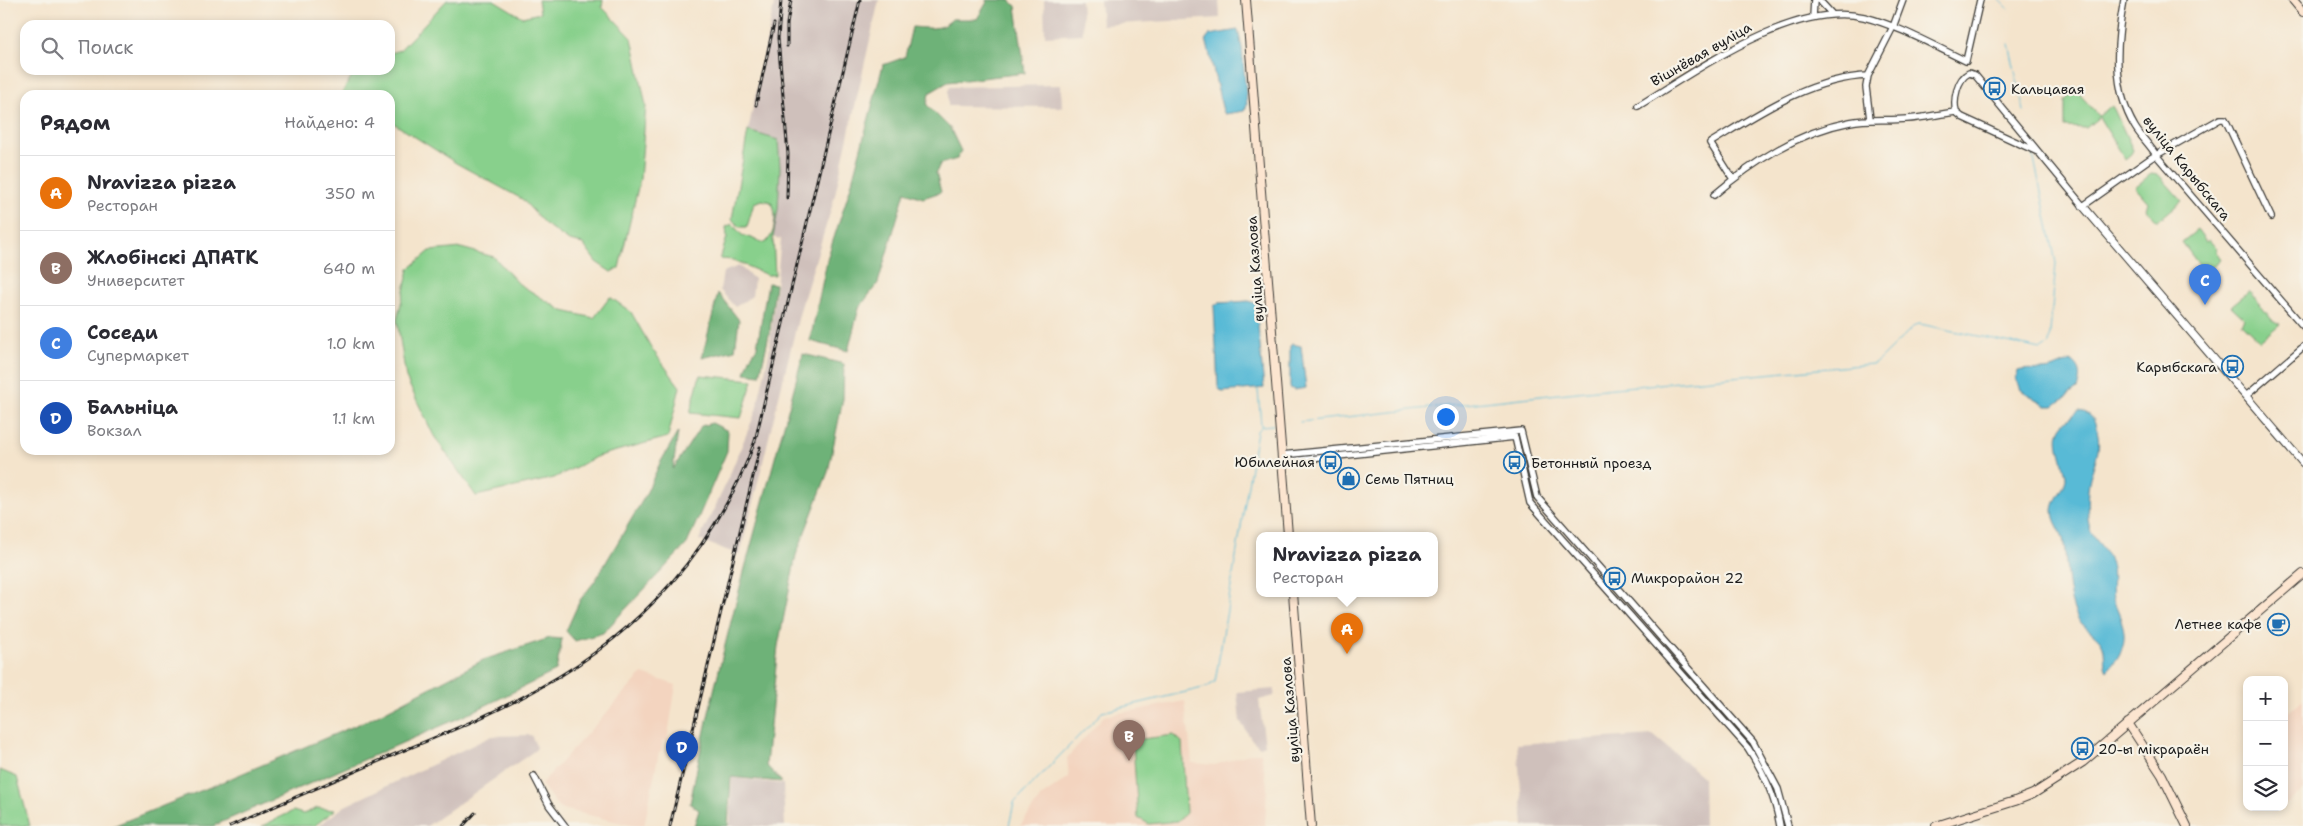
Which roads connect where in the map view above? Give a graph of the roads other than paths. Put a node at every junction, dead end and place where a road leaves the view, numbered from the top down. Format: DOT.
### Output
graph roads {
  1 [pos="1246,0"];
  2 [pos="1814,0"];
  3 [pos="1819,0"];
  4 [pos="1903,0"];
  5 [pos="1980,0"];
  6 [pos="2124,0"];
  7 [pos="2293,0"];
  8 [pos="1831,12"];
  9 [pos="2303,12"];
  10 [pos="1813,17"];
  11 [pos="1893,27"];
  12 [pos="1966,60"];
  13 [pos="1972,73"];
  14 [pos="1868,76"];
  15 [pos="1638,106"];
  16 [pos="1956,112"];
  17 [pos="1870,119"];
  18 [pos="2038,152"];
  19 [pos="2156,155"];
  20 [pos="1733,179"];
  21 [pos="1714,195"];
  22 [pos="2083,206"];
  23 [pos="2271,217"];
  24 [pos="2303,326"];
  25 [pos="2302,348"];
  26 [pos="2246,396"];
  27 [pos="1282,458"];
  28 [pos="2303,463"];
  29 [pos="1288,532"];
  30 [pos="2303,574"];
  31 [pos="1293,597"];
  32 [pos="2128,723"];
  33 [pos="534,776"];
  34 [pos="565,826"];
  35 [pos="1311,826"];
  36 [pos="1780,826"];
  37 [pos="1788,826"];
  38 [pos="1936,826"];
  39 [pos="2187,826"];
  1 -- 27 [label="main road, вуліца Казлова"];
  2 -- 10 [label="street"];
  3 -- 8 [label="street"];
  4 -- 11 [label="street"];
  5 -- 12 [label="street"];
  6 -- 19 [label="street, вуліца Карыбскага"];
  7 -- 9 [label="main road"];
  8 -- 10 [label="street, Вішнёвая вуліца"];
  8 -- 11 [label="street, Вішнёвая вуліца"];
  10 -- 15 [label="street, Вішнёвая вуліца"];
  11 -- 12 [label="street, Вішнёвая вуліца"];
  11 -- 14 [label="street"];
  12 -- 13 [label="street"];
  13 -- 16 [label="street"];
  13 -- 18 [label="street"];
  14 -- 17 [label="street"];
  14 -- 20 [label="street"];
  16 -- 17 [label="street"];
  16 -- 18 [label="street"];
  17 -- 20 [label="street"];
  18 -- 22 [label="street"];
  19 -- 22 [label="street"];
  19 -- 23 [label="street"];
  19 -- 24 [label="street, вуліца Карыбскага"];
  20 -- 21 [label="street"];
  22 -- 26 [label="street"];
  25 -- 26 [label="street"];
  26 -- 28 [label="street"];
  27 -- 29 [label="main road, вуліца Казлова"];
  27 -- 36 [label="street"];
  27 -- 37 [label="street"];
  30 -- 32 [label="main road"];
  31 -- 35 [label="main road, вуліца Казлова"];
  32 -- 38 [label="main road"];
  32 -- 39 [label="main road"];
  33 -- 34 [label="street"];
}
